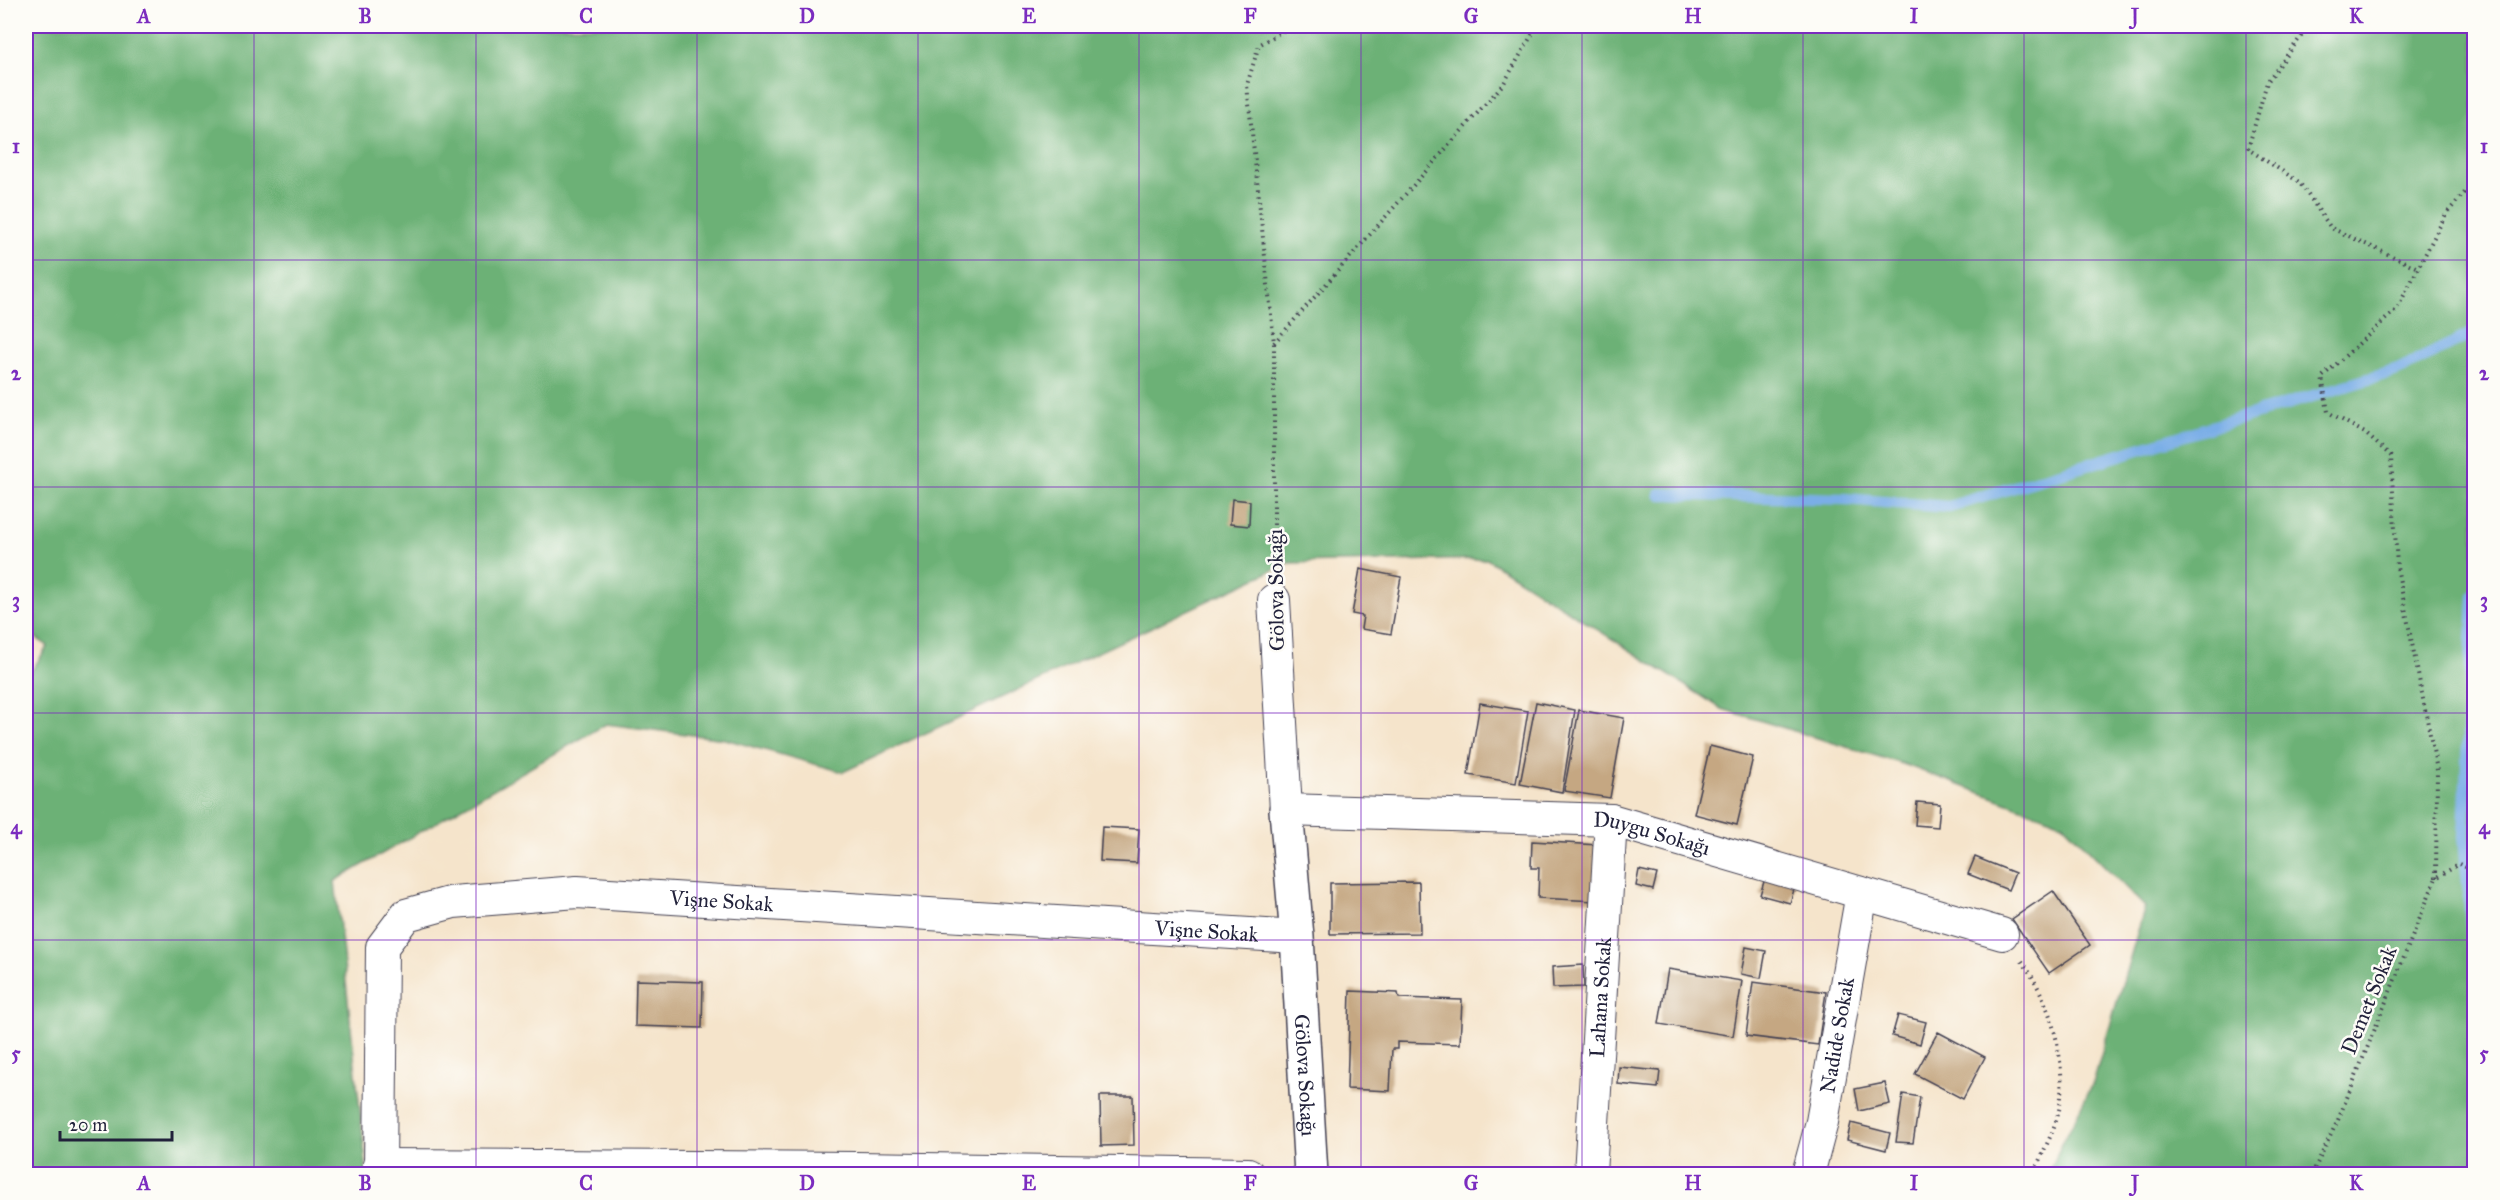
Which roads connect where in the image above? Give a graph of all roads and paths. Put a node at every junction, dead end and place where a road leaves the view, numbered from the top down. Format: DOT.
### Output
graph roads {
  1 [pos="1291,26"];
  2 [pos="1537,26"];
  3 [pos="2309,26"];
  4 [pos="2475,182"];
  5 [pos="2418,268"];
  6 [pos="1274,343"];
  7 [pos="1274,600"];
  8 [pos="1286,810"];
  9 [pos="1611,820"];
  10 [pos="2475,871"];
  11 [pos="2436,878"];
  12 [pos="1862,893"];
  13 [pos="2002,934"];
  14 [pos="1297,937"];
  15 [pos="379,1170"];
  16 [pos="856,1171"];
  17 [pos="966,1172"];
  18 [pos="1248,1174"];
  19 [pos="1311,1174"];
  20 [pos="1590,1174"];
  21 [pos="1808,1174"];
  22 [pos="2032,1174"];
  23 [pos="2312,1174"];
  1 -- 6 [label="path, Gölova Sokağı"];
  2 -- 6 [label="path"];
  3 -- 5 [label="path"];
  4 -- 5 [label="path"];
  5 -- 11 [label="path"];
  6 -- 7 [label="path, Gölova Sokağı"];
  7 -- 8 [label="street, Gölova Sokağı"];
  8 -- 9 [label="street, Duygu Sokağı"];
  8 -- 14 [label="street, Gölova Sokağı"];
  9 -- 12 [label="street, Duygu Sokağı"];
  9 -- 20 [label="street, Lahana Sokak"];
  10 -- 11 [label="path"];
  11 -- 23 [label="path, Demet Sokak"];
  12 -- 13 [label="street, Duygu Sokağı"];
  12 -- 21 [label="street, Nadide Sokak"];
  13 -- 22 [label="path"];
  14 -- 15 [label="street, Vişne Sokak"];
  14 -- 19 [label="street, Gölova Sokağı"];
  15 -- 16 [label="street"];
  16 -- 17 [label="street"];
  17 -- 18 [label="street"];
}
